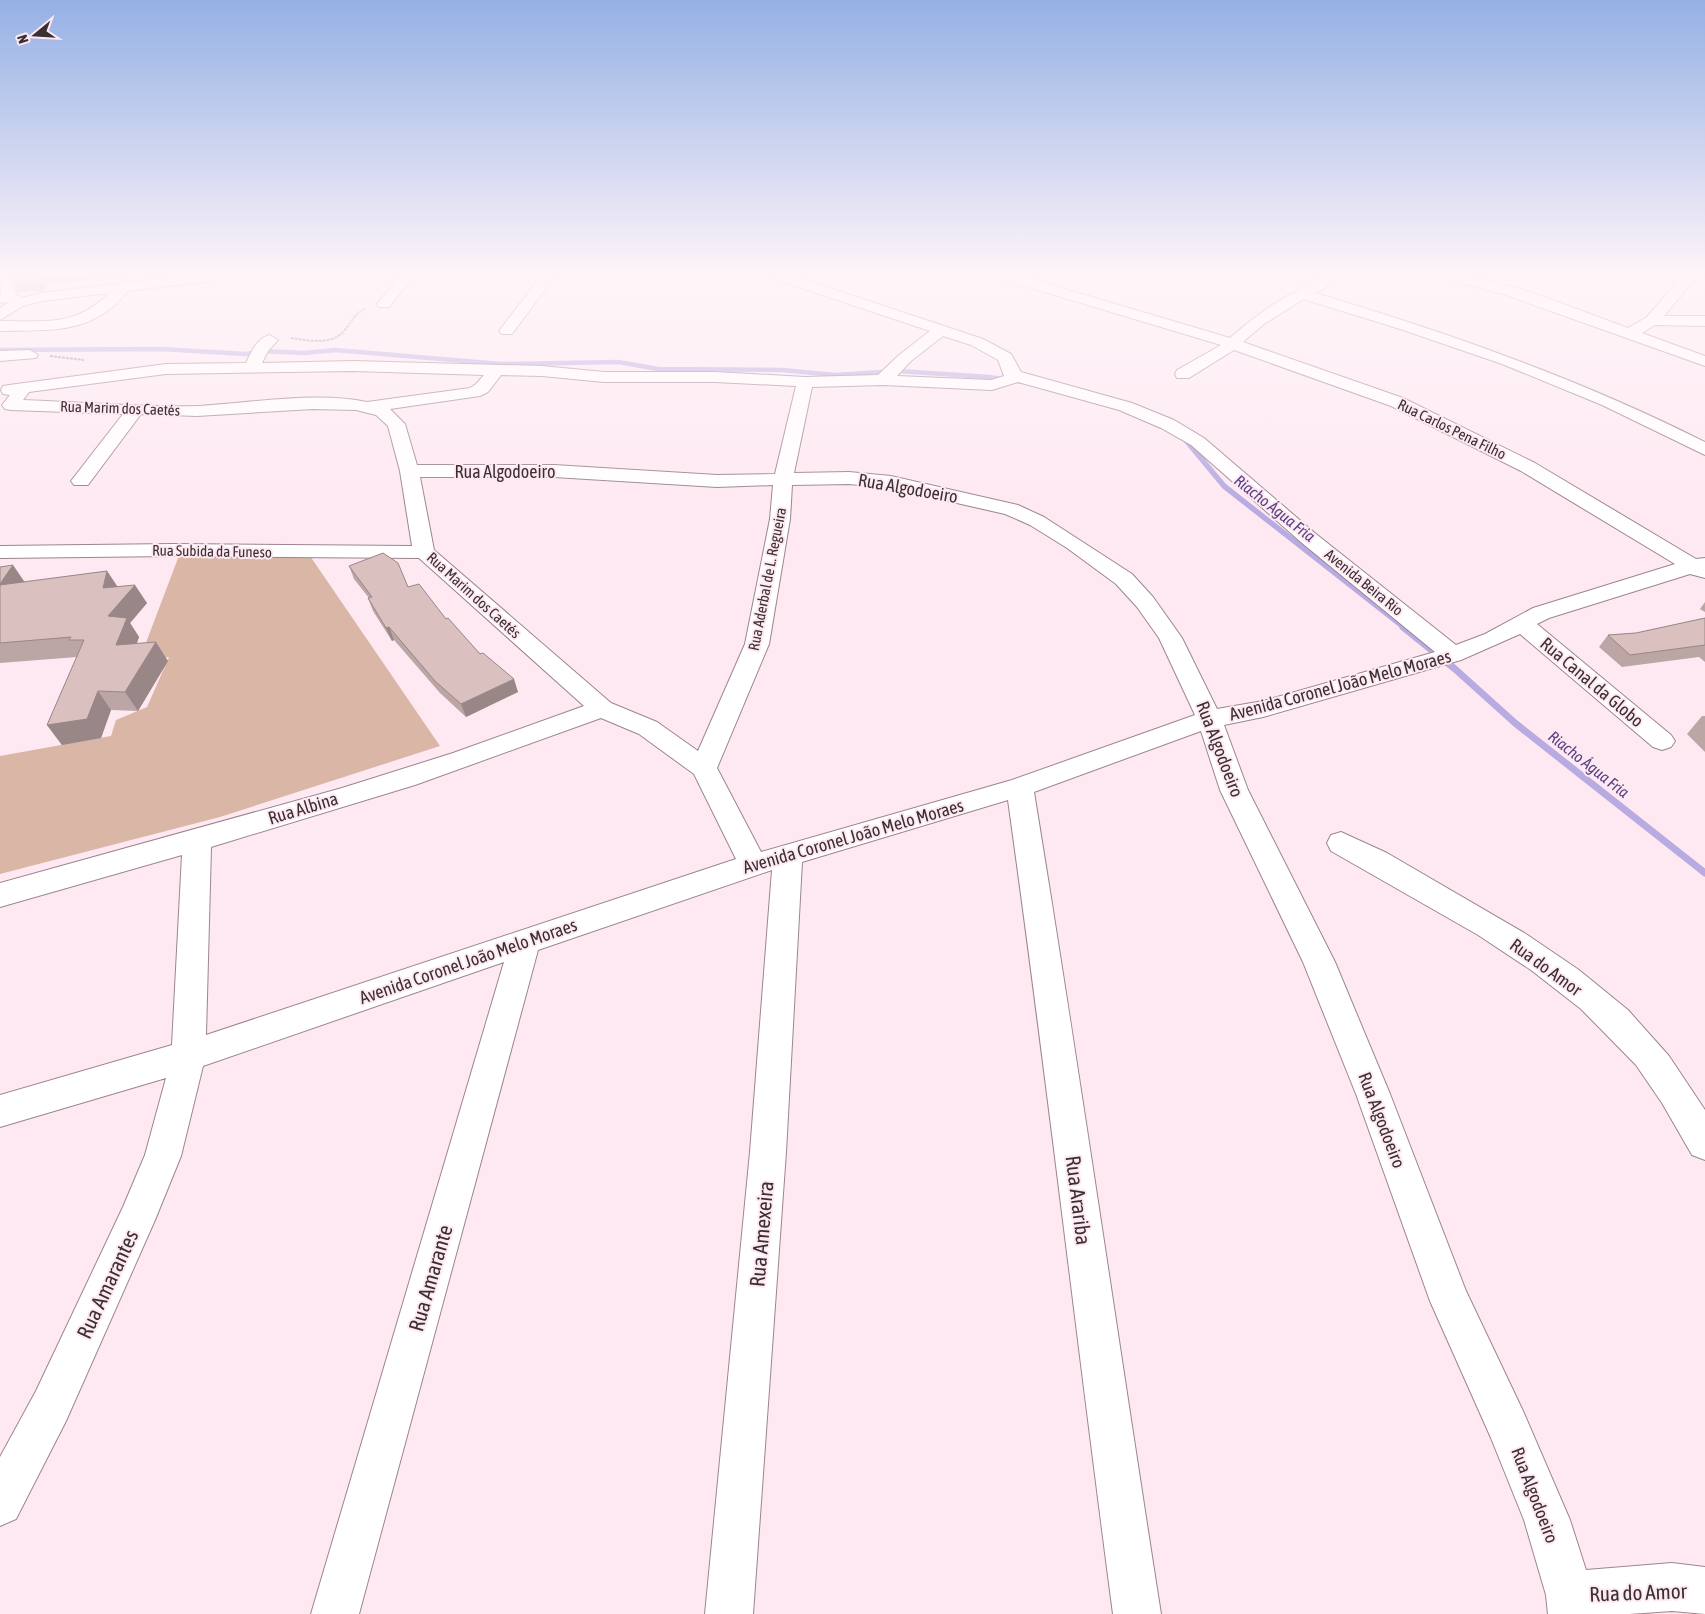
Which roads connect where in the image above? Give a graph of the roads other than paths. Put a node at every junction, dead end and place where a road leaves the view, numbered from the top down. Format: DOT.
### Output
graph roads {
  1 [pos="916,351"];
  2 [pos="997,351"];
  3 [pos="1222,351"];
  4 [pos="1255,351"];
  5 [pos="1480,351"];
  6 [pos="1678,351"];
  7 [pos="30,355"];
  8 [pos="0,356"];
  9 [pos="1705,361"];
  10 [pos="496,370"];
  11 [pos="1183,374"];
  12 [pos="888,375"];
  13 [pos="1012,378"];
  14 [pos="805,382"];
  15 [pos="23,389"];
  16 [pos="0,391"];
  17 [pos="370,407"];
  18 [pos="5,409"];
  19 [pos="136,410"];
  20 [pos="1705,449"];
  21 [pos="409,471"];
  22 [pos="81,481"];
  23 [pos="783,481"];
  24 [pos="0,552"];
  25 [pos="424,552"];
  26 [pos="1701,568"];
  27 [pos="1522,623"];
  28 [pos="1443,657"];
  29 [pos="602,709"];
  30 [pos="1209,719"];
  31 [pos="1662,741"];
  32 [pos="704,768"];
  33 [pos="1020,787"];
  34 [pos="197,840"];
  35 [pos="1341,843"];
  36 [pos="770,860"];
  37 [pos="0,894"];
  38 [pos="526,942"];
  39 [pos="188,1056"];
  40 [pos="0,1111"];
  41 [pos="1705,1144"];
  42 [pos="0,1503"];
  43 [pos="1705,1591"];
  44 [pos="1571,1604"];
  45 [pos="335,1614"];
  46 [pos="730,1614"];
  47 [pos="1138,1614"];
  1 -- 12 [label="street"];
  2 -- 13 [label="street"];
  3 -- 11 [label="street"];
  4 -- 26 [label="street, Rua Carlos Pena Filho"];
  5 -- 20 [label="street"];
  6 -- 9 [label="street"];
  7 -- 8 [label="street"];
  10 -- 14 [label="street"];
  10 -- 15 [label="street"];
  10 -- 17 [label="street"];
  12 -- 13 [label="street"];
  12 -- 14 [label="street"];
  13 -- 28 [label="street, Avenida Beira Rio"];
  14 -- 23 [label="street, Rua Aderbal de L. Regueira"];
  15 -- 16 [label="street"];
  15 -- 18 [label="street, Rua Marim dos Caetés"];
  17 -- 19 [label="street, Rua Marim dos Caetés"];
  17 -- 21 [label="street, Rua Marim dos Caetés"];
  18 -- 19 [label="street, Rua Marim dos Caetés"];
  19 -- 22 [label="street"];
  21 -- 23 [label="street, Rua Algodoeiro"];
  21 -- 25 [label="street, Rua Marim dos Caetés"];
  23 -- 30 [label="street, Rua Algodoeiro"];
  23 -- 32 [label="street, Rua Aderbal de L. Regueira"];
  24 -- 25 [label="street, Rua Subida da Funeso"];
  25 -- 29 [label="street, Rua Marim dos Caetés"];
  26 -- 27 [label="street, Avenida Coronel João Melo Moraes"];
  27 -- 28 [label="street, Avenida Coronel João Melo Moraes"];
  27 -- 31 [label="street, Rua Canal da Globo"];
  28 -- 30 [label="street, Avenida Coronel João Melo Moraes"];
  29 -- 32 [label="street, Rua Marim dos Caetés"];
  29 -- 34 [label="street, Rua Albina"];
  30 -- 33 [label="street, Avenida Coronel João Melo Moraes"];
  30 -- 44 [label="street, Rua Algodoeiro"];
  32 -- 36 [label="street, Rua Marim dos Caetés"];
  33 -- 36 [label="street, Avenida Coronel João Melo Moraes"];
  33 -- 47 [label="street, Rua Arariba"];
  34 -- 37 [label="street, Rua Albina"];
  34 -- 39 [label="street, Rua Amarantes"];
  35 -- 41 [label="street, Rua do Amor"];
  36 -- 38 [label="street, Avenida Coronel João Melo Moraes"];
  36 -- 46 [label="street, Rua Amexeira"];
  38 -- 39 [label="street, Avenida Coronel João Melo Moraes"];
  38 -- 45 [label="street, Rua Amarante"];
  39 -- 40 [label="street, Avenida Coronel João Melo Moraes"];
  39 -- 42 [label="street, Rua Amarantes"];
  43 -- 44 [label="street, Rua do Amor"];
}
